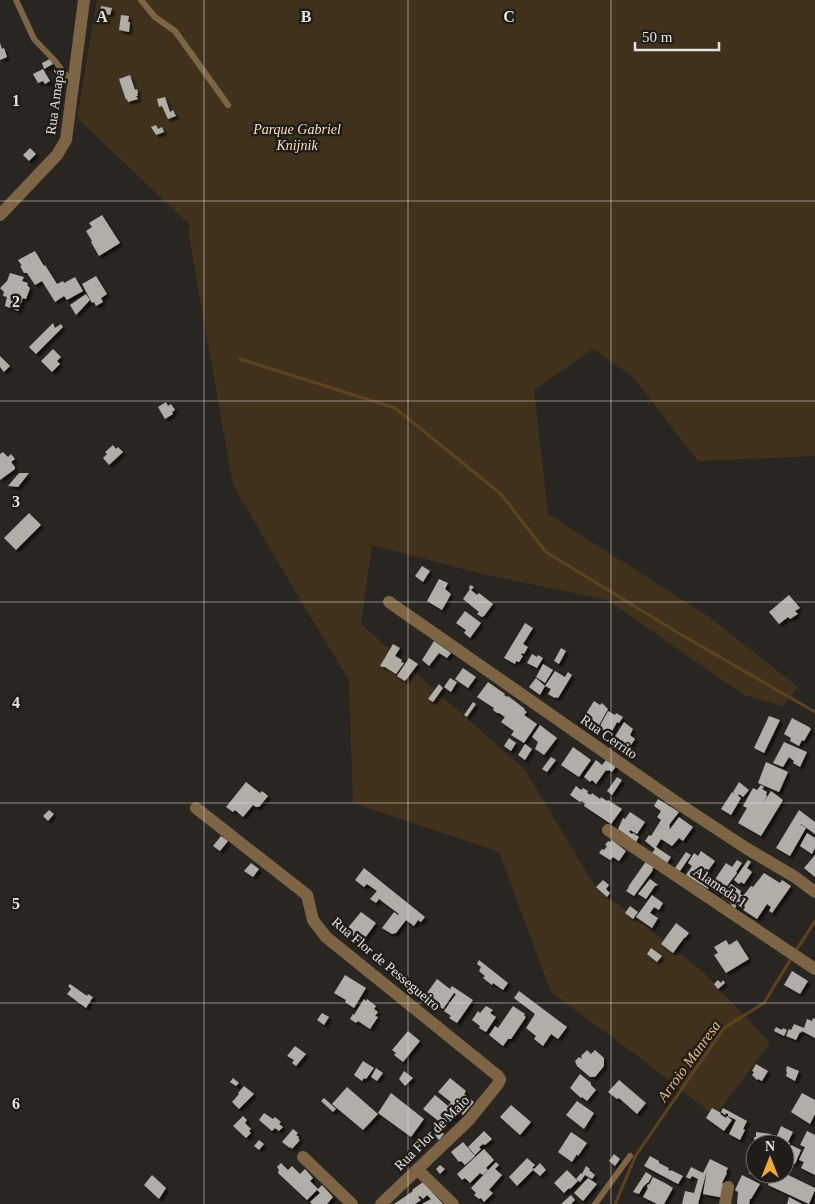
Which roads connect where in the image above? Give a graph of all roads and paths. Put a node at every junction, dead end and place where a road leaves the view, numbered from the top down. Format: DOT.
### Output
graph roads {
  1 [pos="16,0"];
  2 [pos="84,0"];
  3 [pos="141,0"];
  4 [pos="73,84"];
  5 [pos="228,105"];
  6 [pos="0,215"];
  7 [pos="390,602"];
  8 [pos="196,808"];
  9 [pos="608,830"];
  10 [pos="815,892"];
  11 [pos="815,969"];
  12 [pos="500,1079"];
  13 [pos="630,1156"];
  14 [pos="303,1157"];
  15 [pos="418,1170"];
  16 [pos="728,1187"];
  17 [pos="352,1204"];
  18 [pos="381,1204"];
  19 [pos="453,1204"];
  20 [pos="595,1204"];
  21 [pos="725,1204"];
  1 -- 4 [label="lane"];
  2 -- 4 [label="street, Rua Amapá"];
  3 -- 5 [label="lane"];
  4 -- 6 [label="street, Rua Amapá"];
  7 -- 10 [label="street, Rua Cerrito"];
  8 -- 12 [label="street, Rua Flor de Pessegueiro"];
  9 -- 11 [label="street, Alameda 1"];
  12 -- 15 [label="street, Rua Flor de Maio"];
  13 -- 20 [label="lane"];
  14 -- 17 [label="street"];
  15 -- 18 [label="street, Rua Flor de Maio"];
  15 -- 19 [label="street"];
  16 -- 21 [label="street"];
}
